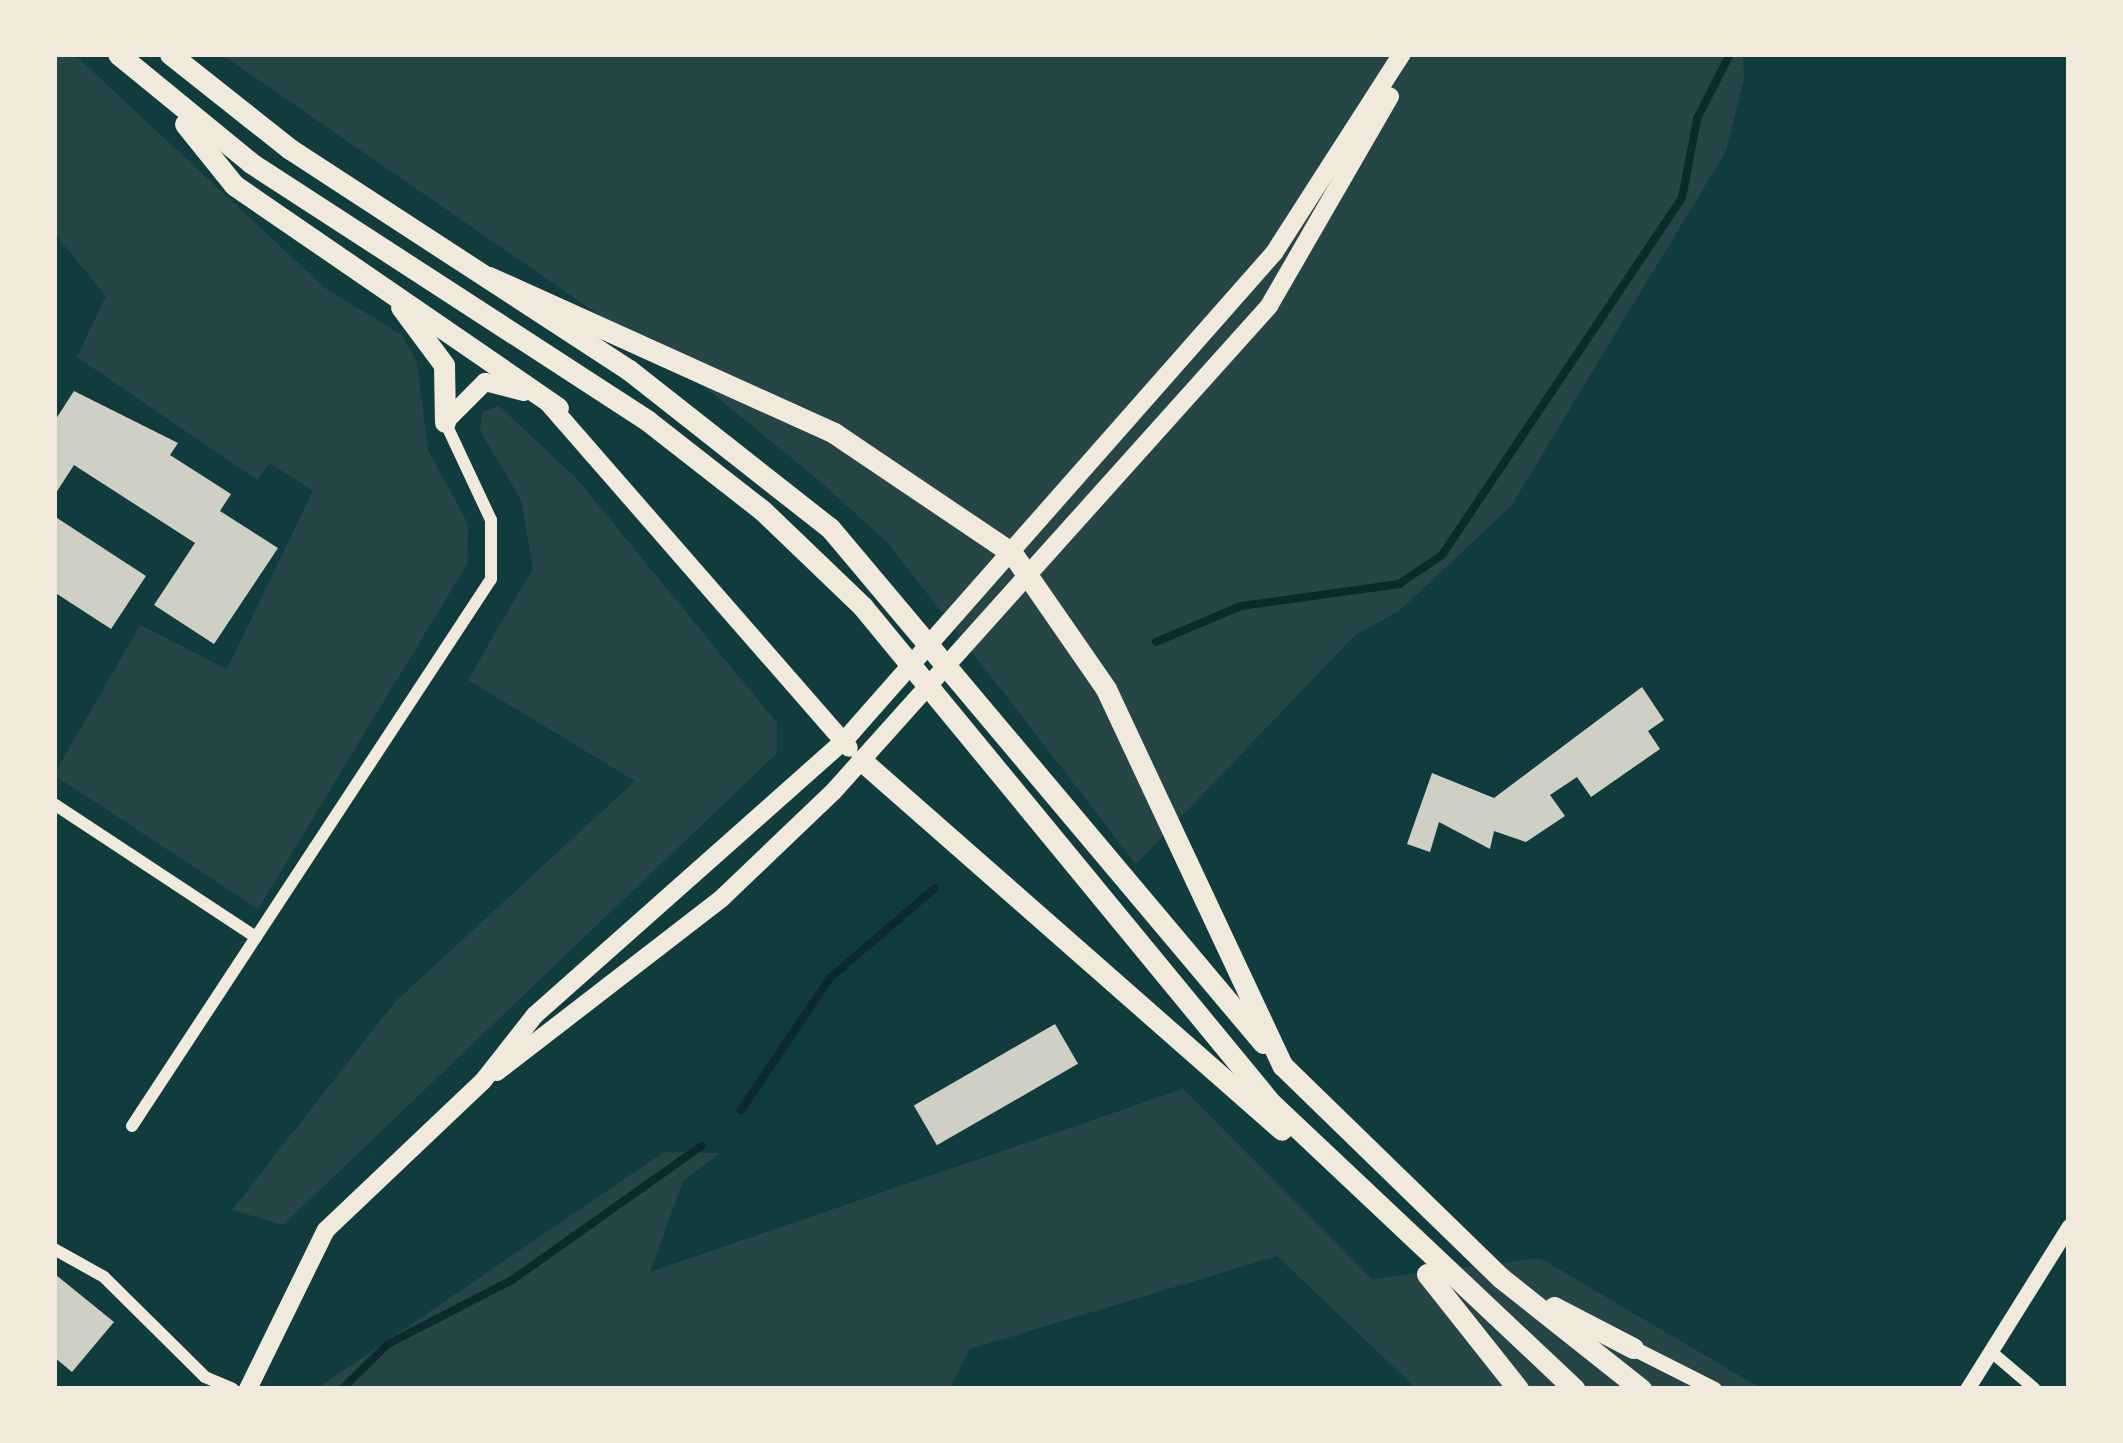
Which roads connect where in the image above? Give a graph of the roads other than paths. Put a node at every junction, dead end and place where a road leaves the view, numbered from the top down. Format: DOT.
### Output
graph roads {
  1 [pos="118,54"];
  2 [pos="170,54"];
  3 [pos="1403,54"];
  4 [pos="163,95"];
  5 [pos="355,267"];
  6 [pos="489,277"];
  7 [pos="558,408"];
  8 [pos="445,422"];
  9 [pos="1012,554"];
  10 [pos="1029,574"];
  11 [pos="843,742"];
  12 [pos="861,760"];
  13 [pos="54,804"];
  14 [pos="256,938"];
  15 [pos="1283,1066"];
  16 [pos="483,1081"];
  17 [pos="132,1126"];
  18 [pos="1336,1169"];
  19 [pos="1382,1217"];
  20 [pos="2069,1226"];
  21 [pos="54,1249"];
  22 [pos="1501,1278"];
  23 [pos="1633,1348"];
  24 [pos="1995,1355"];
  25 [pos="233,1389"];
  26 [pos="248,1389"];
  27 [pos="1518,1389"];
  28 [pos="1575,1389"];
  29 [pos="1641,1389"];
  30 [pos="1714,1389"];
  31 [pos="1967,1389"];
  32 [pos="2035,1389"];
  1 -- 4 [label="highway"];
  2 -- 6 [label="highway"];
  3 -- 9 [label="main road"];
  3 -- 10 [label="main road"];
  4 -- 5 [label="highway"];
  4 -- 18 [label="highway"];
  5 -- 7 [label="highway"];
  5 -- 8 [label="highway"];
  6 -- 9 [label="highway"];
  6 -- 15 [label="highway"];
  7 -- 8 [label="main road"];
  7 -- 11 [label="main road"];
  8 -- 14 [label="street"];
  9 -- 10 [label="highway"];
  9 -- 11 [label="main road"];
  10 -- 12 [label="main road"];
  10 -- 15 [label="highway"];
  11 -- 12 [label="main road"];
  11 -- 16 [label="main road"];
  12 -- 16 [label="main road"];
  12 -- 18 [label="highway"];
  13 -- 14 [label="street"];
  14 -- 17 [label="street"];
  15 -- 22 [label="highway"];
  16 -- 26 [label="main road"];
  18 -- 19 [label="highway"];
  19 -- 27 [label="highway"];
  19 -- 28 [label="highway"];
  20 -- 24 [label="street"];
  21 -- 25 [label="street"];
  22 -- 23 [label="highway"];
  22 -- 29 [label="highway"];
  23 -- 30 [label="street"];
  24 -- 31 [label="street"];
  24 -- 32 [label="street"];
}
